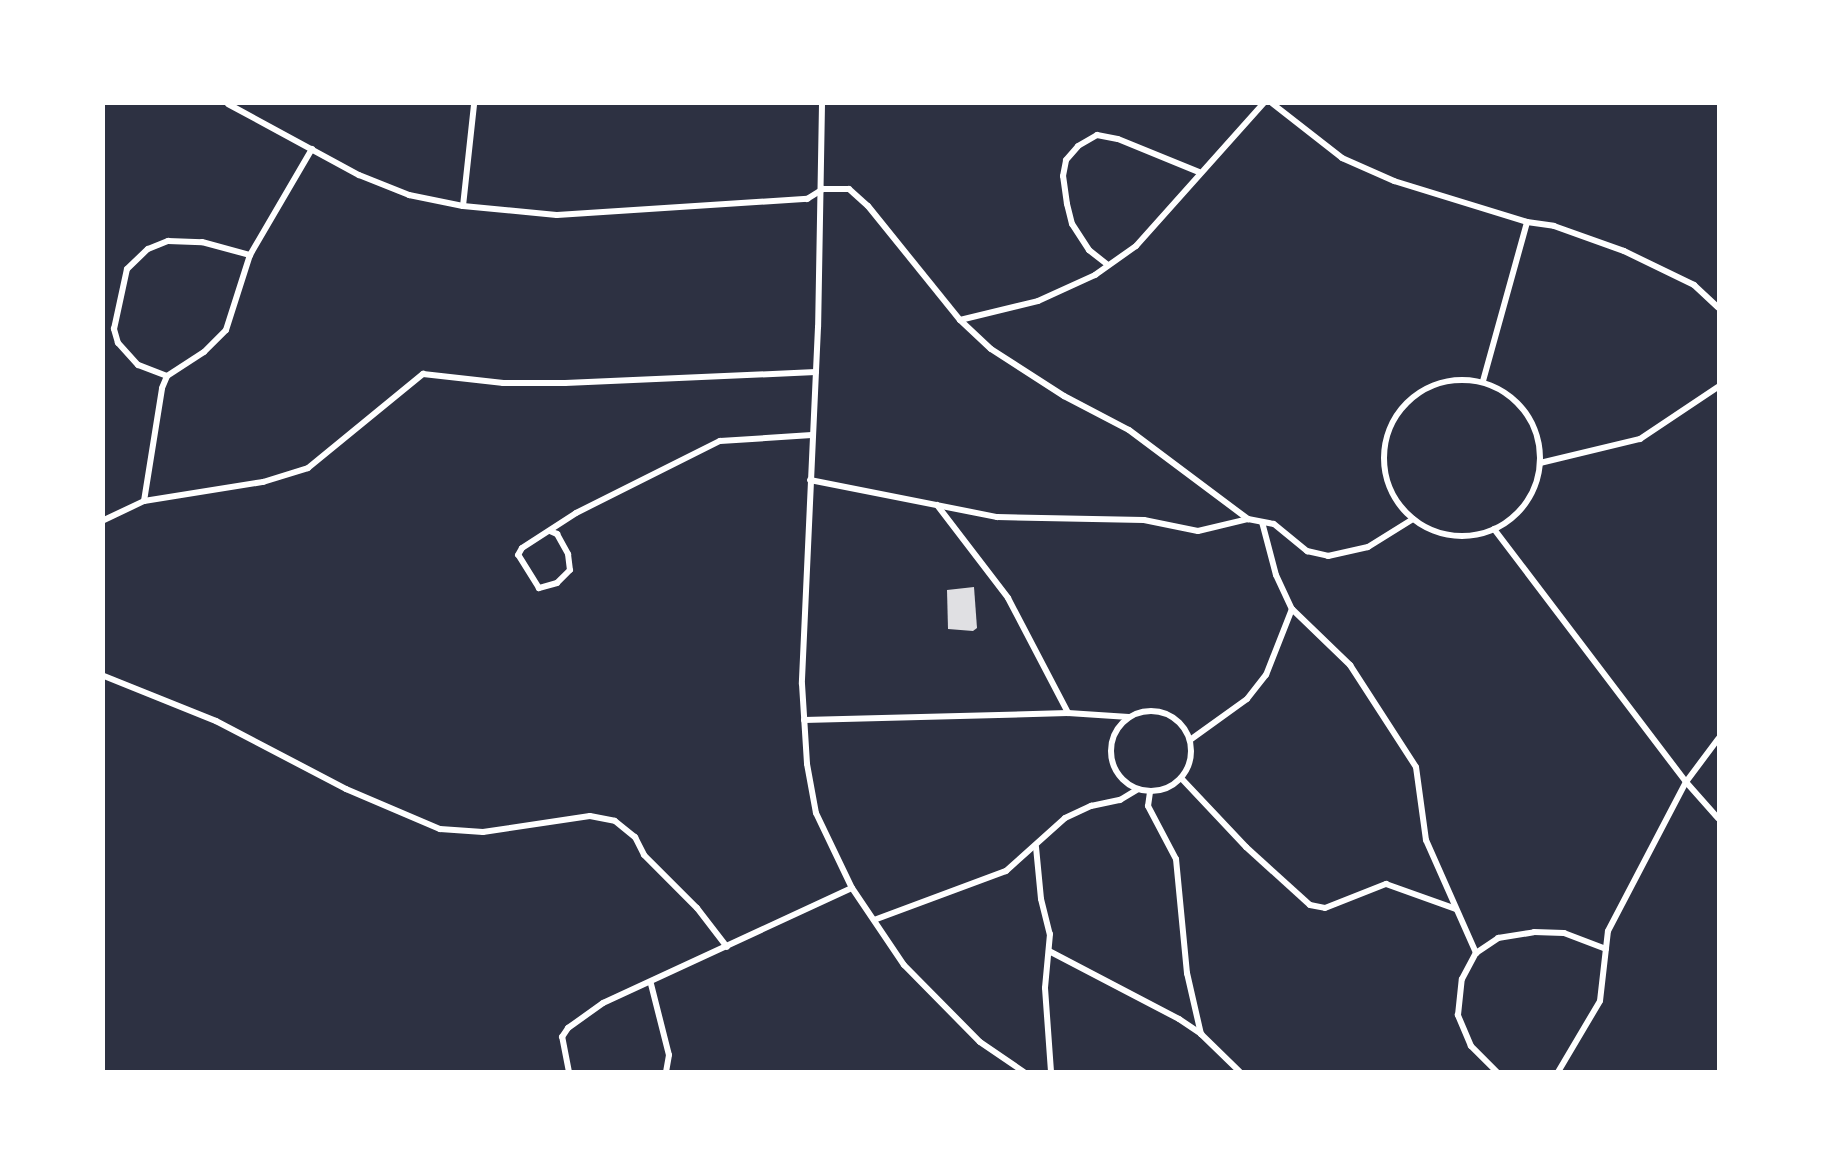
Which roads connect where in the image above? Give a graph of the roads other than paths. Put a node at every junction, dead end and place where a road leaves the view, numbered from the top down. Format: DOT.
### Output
graph roads {
  1 [pos="228,104"];
  2 [pos="474,104"];
  3 [pos="822,104"];
  4 [pos="1263,104"];
  5 [pos="1273,104"];
  6 [pos="312,149"];
  7 [pos="1199,172"];
  8 [pos="823,189"];
  9 [pos="463,206"];
  10 [pos="1527,222"];
  11 [pos="250,255"];
  12 [pos="1108,266"];
  13 [pos="1719,307"];
  14 [pos="960,320"];
  15 [pos="816,372"];
  16 [pos="167,376"];
  17 [pos="1483,381"];
  18 [pos="1719,387"];
  19 [pos="812,435"];
  20 [pos="1540,463"];
  21 [pos="810,480"];
  22 [pos="144,501"];
  23 [pos="936,505"];
  24 [pos="1248,519"];
  25 [pos="1413,519"];
  26 [pos="104,520"];
  27 [pos="1262,522"];
  28 [pos="1494,529"];
  29 [pos="550,531"];
  30 [pos="1292,609"];
  31 [pos="104,676"];
  32 [pos="1068,713"];
  33 [pos="1129,717"];
  34 [pos="804,720"];
  35 [pos="1719,739"];
  36 [pos="1190,740"];
  37 [pos="1181,778"];
  38 [pos="1686,782"];
  39 [pos="1137,789"];
  40 [pos="1150,792"];
  41 [pos="1719,818"];
  42 [pos="1036,846"];
  43 [pos="852,888"];
  44 [pos="1456,909"];
  45 [pos="874,920"];
  46 [pos="728,947"];
  47 [pos="1606,950"];
  48 [pos="1048,951"];
  49 [pos="1476,952"];
  50 [pos="651,984"];
  51 [pos="1201,1034"];
  52 [pos="569,1071"];
  53 [pos="666,1071"];
  54 [pos="1023,1071"];
  55 [pos="1052,1071"];
  56 [pos="1240,1071"];
  57 [pos="1497,1071"];
  58 [pos="1558,1071"];
  1 -- 6 [label="street"];
  2 -- 9 [label="street"];
  3 -- 8 [label="street"];
  4 -- 7 [label="street"];
  5 -- 10 [label="street"];
  6 -- 9 [label="street"];
  6 -- 11 [label="street"];
  7 -- 12 [label="street"];
  7 -- 12 [label="street"];
  8 -- 9 [label="street"];
  8 -- 14 [label="street"];
  8 -- 15 [label="street"];
  10 -- 13 [label="street"];
  10 -- 17 [label="street"];
  11 -- 16 [label="street"];
  11 -- 16 [label="street"];
  12 -- 14 [label="street"];
  14 -- 24 [label="street"];
  15 -- 19 [label="street"];
  15 -- 22 [label="street"];
  16 -- 22 [label="street"];
  17 -- 20 [label="street"];
  17 -- 25 [label="street"];
  18 -- 20 [label="street"];
  19 -- 21 [label="street"];
  19 -- 29 [label="street"];
  20 -- 28 [label="street"];
  21 -- 23 [label="street"];
  21 -- 34 [label="street"];
  22 -- 26 [label="street"];
  23 -- 24 [label="street"];
  23 -- 32 [label="street"];
  24 -- 27 [label="street"];
  25 -- 27 [label="street"];
  25 -- 28 [label="street"];
  27 -- 30 [label="street"];
  28 -- 38 [label="street"];
  29 -- 29 [label="street"];
  30 -- 36 [label="street"];
  30 -- 44 [label="street"];
  31 -- 46 [label="street"];
  32 -- 33 [label="street"];
  32 -- 34 [label="street"];
  33 -- 36 [label="street"];
  33 -- 39 [label="street"];
  34 -- 43 [label="street"];
  35 -- 38 [label="street"];
  36 -- 37 [label="street"];
  37 -- 40 [label="street"];
  37 -- 44 [label="street"];
  38 -- 41 [label="street"];
  38 -- 47 [label="street"];
  39 -- 40 [label="street"];
  39 -- 42 [label="street"];
  40 -- 51 [label="street"];
  42 -- 45 [label="street"];
  42 -- 48 [label="street"];
  43 -- 45 [label="street"];
  43 -- 46 [label="street"];
  44 -- 49 [label="street"];
  45 -- 54 [label="street"];
  46 -- 50 [label="street"];
  47 -- 49 [label="street"];
  47 -- 58 [label="street"];
  48 -- 51 [label="street"];
  48 -- 55 [label="street"];
  49 -- 57 [label="street"];
  50 -- 52 [label="street"];
  50 -- 53 [label="street"];
  51 -- 56 [label="street"];
}
